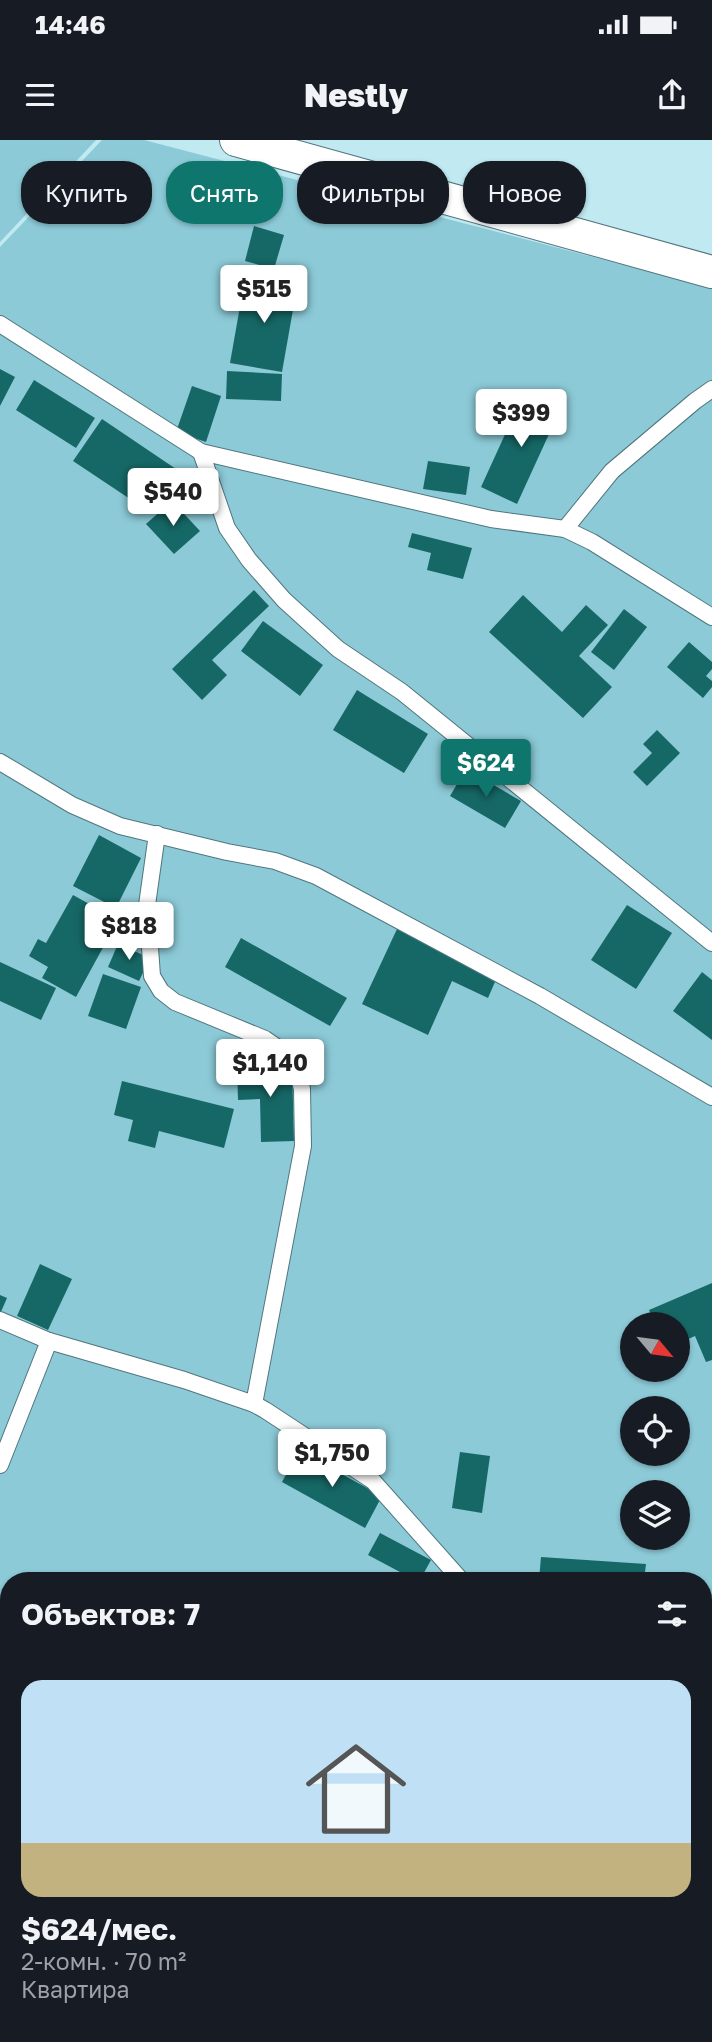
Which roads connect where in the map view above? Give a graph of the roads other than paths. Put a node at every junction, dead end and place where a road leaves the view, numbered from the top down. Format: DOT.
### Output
graph roads {
  1 [pos="236,140"];
  2 [pos="712,272"];
  3 [pos="0,324"];
  4 [pos="712,389"];
  5 [pos="201,453"];
  6 [pos="565,529"];
  7 [pos="712,617"];
  8 [pos="0,762"];
  9 [pos="156,834"];
  10 [pos="712,943"];
  11 [pos="712,1097"];
  12 [pos="0,1320"];
  13 [pos="49,1341"];
  14 [pos="254,1404"];
  15 [pos="0,1465"];
  16 [pos="454,1572"];
  1 -- 2 [label="street"];
  3 -- 5 [label="lane"];
  4 -- 6 [label="lane"];
  5 -- 6 [label="lane"];
  5 -- 10 [label="lane"];
  6 -- 7 [label="lane"];
  8 -- 9 [label="lane"];
  9 -- 11 [label="lane"];
  9 -- 14 [label="lane"];
  12 -- 13 [label="lane"];
  13 -- 14 [label="lane"];
  13 -- 15 [label="lane"];
  14 -- 16 [label="lane"];
}
